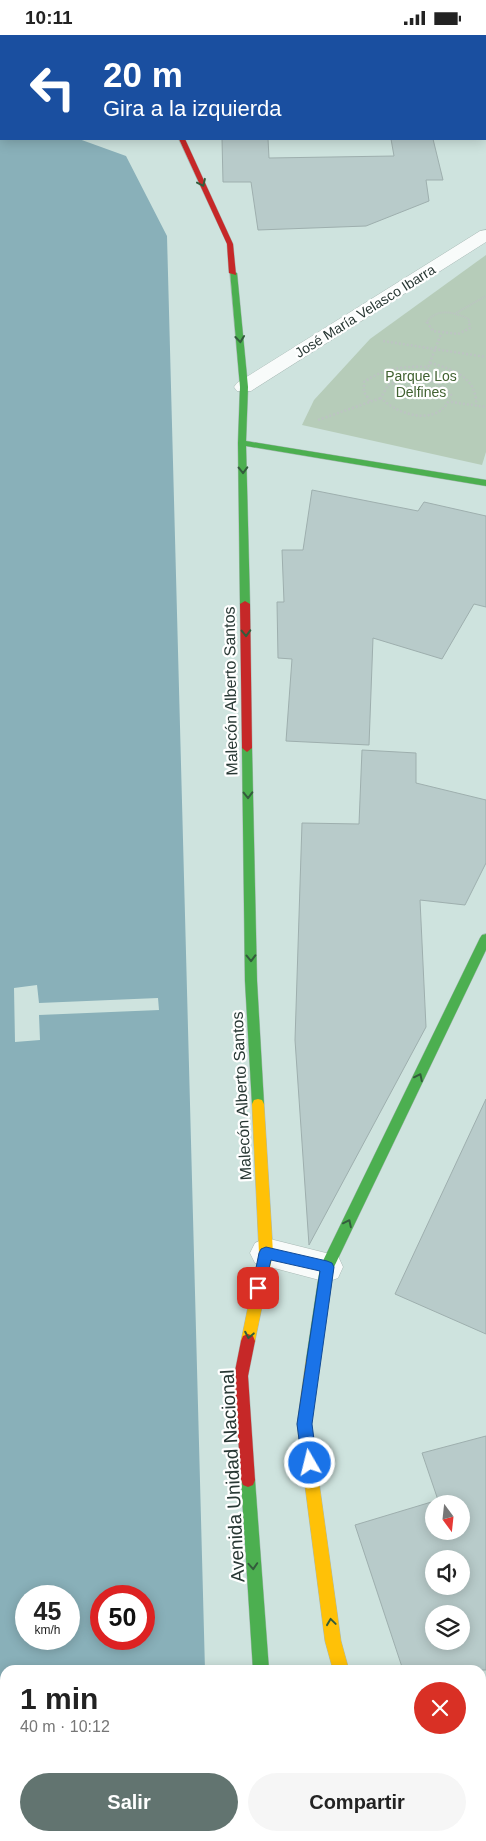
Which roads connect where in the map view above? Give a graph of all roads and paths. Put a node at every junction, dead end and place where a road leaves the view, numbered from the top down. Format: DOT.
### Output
graph roads {
  1 [pos="182,140"];
  2 [pos="486,235"];
  3 [pos="486,296"];
  4 [pos="456,313"];
  5 [pos="441,334"];
  6 [pos="380,341"];
  7 [pos="435,349"];
  8 [pos="486,357"];
  9 [pos="430,363"];
  10 [pos="428,367"];
  11 [pos="424,378"];
  12 [pos="244,387"];
  13 [pos="370,401"];
  14 [pos="451,402"];
  15 [pos="476,406"];
  16 [pos="486,407"];
  17 [pos="242,443"];
  18 [pos="486,483"];
  19 [pos="486,938"];
  20 [pos="266,1253"];
  21 [pos="327,1267"];
  22 [pos="261,1665"];
  23 [pos="340,1665"];
  1 -- 12 [label="main road, Malecón Alberto Santos, one-way"];
  2 -- 12 [label="street, José María Velasco Ibarra"];
  3 -- 4 [label="path"];
  4 -- 5 [label="path"];
  4 -- 5 [label="path"];
  5 -- 7 [label="path"];
  6 -- 7 [label="path"];
  7 -- 8 [label="path"];
  7 -- 9 [label="path"];
  9 -- 10 [label="path"];
  9 -- 15 [label="path"];
  10 -- 11 [label="path"];
  10 -- 13 [label="path"];
  11 -- 14 [label="path"];
  11 -- 14 [label="path"];
  12 -- 17 [label="main road, Malecón Alberto Santos"];
  14 -- 15 [label="path"];
  15 -- 16 [label="path"];
  17 -- 18 [label="main road"];
  17 -- 20 [label="main road, Malecón Alberto Santos, one-way"];
  21 -- 19 [label="main road, one-way"];
  20 -- 21 [label="street"];
  20 -- 22 [label="main road, Avenida Unidad Nacional, one-way"];
  23 -- 21 [label="main road, one-way"];
}
